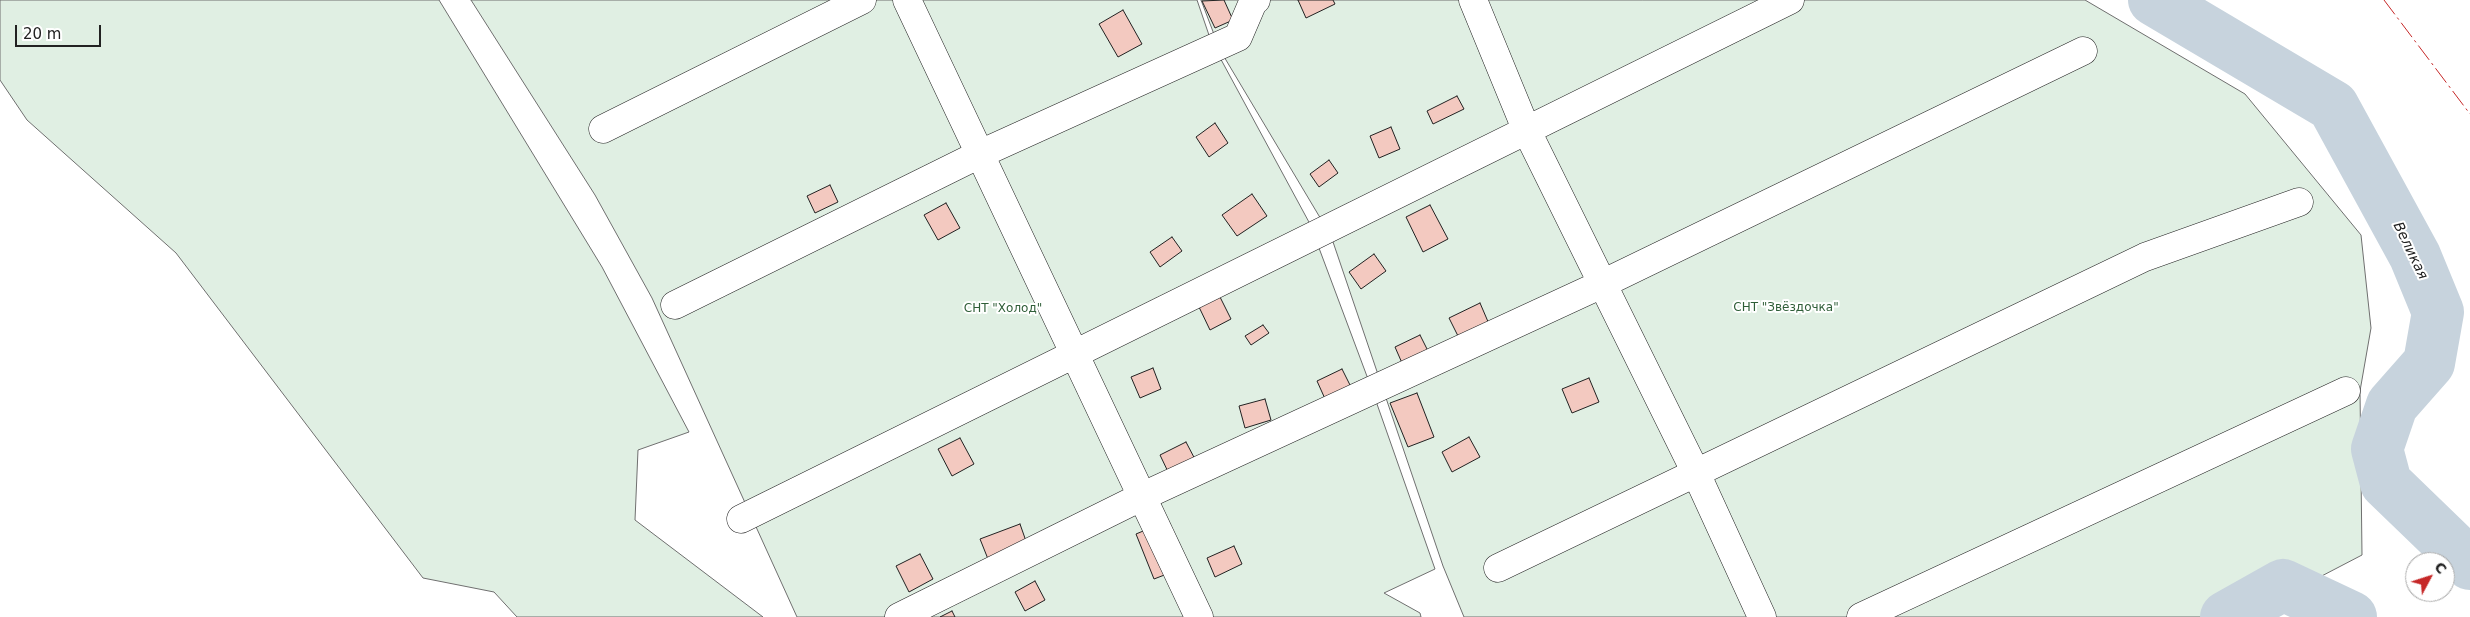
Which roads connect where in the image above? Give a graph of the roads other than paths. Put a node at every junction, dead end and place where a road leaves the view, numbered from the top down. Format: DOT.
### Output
graph roads {
  1 [pos="862,0"];
  2 [pos="907,0"];
  3 [pos="1256,0"];
  4 [pos="1474,0"];
  5 [pos="1790,0"];
  6 [pos="2083,51"];
  7 [pos="603,129"];
  8 [pos="1526,129"];
  9 [pos="980,154"];
  10 [pos="2299,202"];
  11 [pos="1602,284"];
  12 [pos="674,305"];
  13 [pos="1074,356"];
  14 [pos="2346,391"];
  15 [pos="1696,473"];
  16 [pos="1142,498"];
  17 [pos="741,519"];
  18 [pos="1498,568"];
  19 [pos="899,617"];
  20 [pos="1198,617"];
  21 [pos="1762,617"];
  22 [pos="1861,617"];
  1 -- 7 [label="street"];
  2 -- 9 [label="street"];
  3 -- 9 [label="street"];
  4 -- 8 [label="street"];
  5 -- 8 [label="street"];
  6 -- 11 [label="street"];
  8 -- 11 [label="street"];
  8 -- 13 [label="street"];
  9 -- 12 [label="street"];
  9 -- 13 [label="street"];
  10 -- 15 [label="street"];
  11 -- 15 [label="street"];
  11 -- 16 [label="street"];
  13 -- 16 [label="street"];
  13 -- 17 [label="street"];
  14 -- 22 [label="street"];
  15 -- 18 [label="street"];
  15 -- 21 [label="street"];
  16 -- 19 [label="street"];
  16 -- 20 [label="street"];
}
